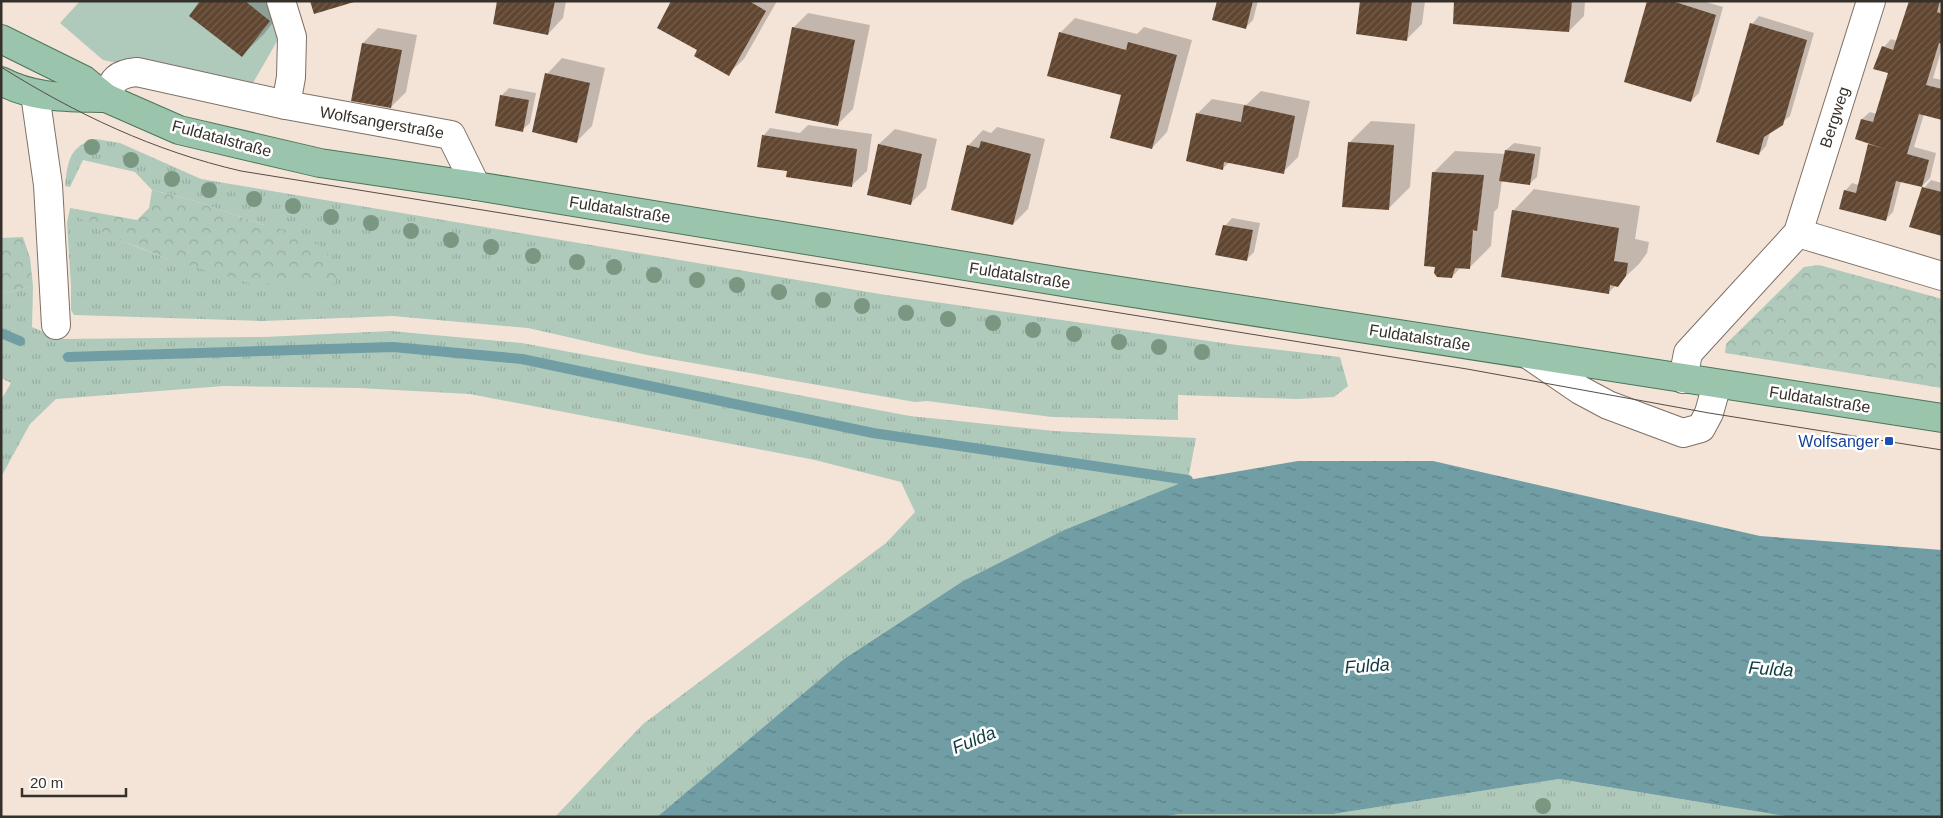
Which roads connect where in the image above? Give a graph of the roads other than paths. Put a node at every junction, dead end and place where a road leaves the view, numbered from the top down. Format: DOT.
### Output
graph roads {
  1 [pos="281,1"];
  2 [pos="1871,1"];
  3 [pos="1,39"];
  4 [pos="1,81"];
  5 [pos="35,94"];
  6 [pos="106,98"];
  7 [pos="286,105"];
  8 [pos="476,186"];
  9 [pos="1798,233"];
  10 [pos="1942,276"];
  11 [pos="56,325"];
  12 [pos="1528,355"];
  13 [pos="1683,379"];
  14 [pos="1717,384"];
  15 [pos="1942,418"];
  1 -- 7 [label="street"];
  2 -- 9 [label="street, Bergweg"];
  3 -- 6 [label="main road, Fuldatalstraße"];
  4 -- 5 [label="main road, Fuldatalstraße"];
  5 -- 6 [label="main road, Fuldatalstraße"];
  5 -- 11 [label="street"];
  6 -- 7 [label="street, Wolfsangerstraße"];
  6 -- 8 [label="main road, Fuldatalstraße"];
  7 -- 8 [label="street, Wolfsangerstraße"];
  8 -- 12 [label="main road, Fuldatalstraße"];
  9 -- 10 [label="street"];
  9 -- 13 [label="street, Bergweg"];
  12 -- 13 [label="main road, Fuldatalstraße"];
  12 -- 14 [label="street"];
  13 -- 14 [label="main road, Fuldatalstraße"];
  14 -- 15 [label="main road, Fuldatalstraße"];
}
